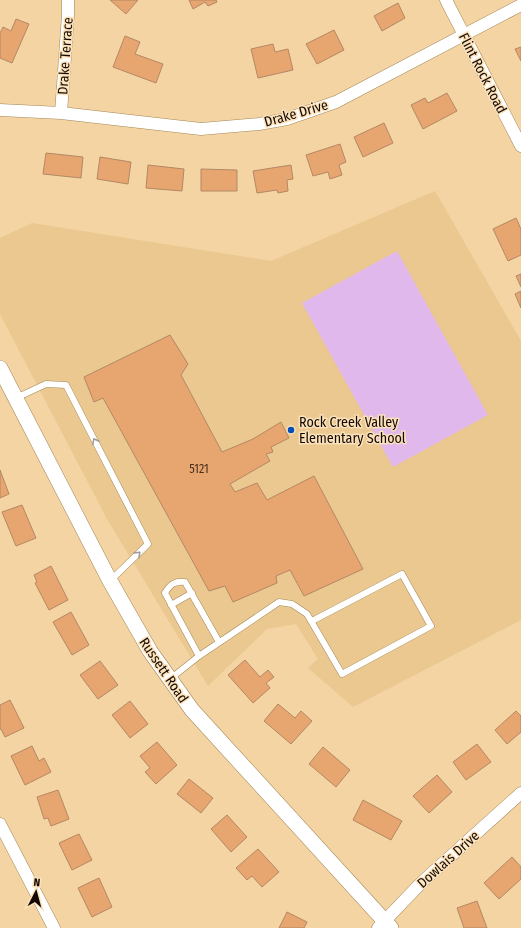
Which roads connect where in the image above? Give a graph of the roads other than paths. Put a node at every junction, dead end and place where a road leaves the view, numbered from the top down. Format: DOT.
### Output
graph roads {
  1 [pos="68,0"];
  2 [pos="446,0"];
  3 [pos="521,5"];
  4 [pos="464,36"];
  5 [pos="0,110"];
  6 [pos="61,113"];
  7 [pos="521,146"];
  8 [pos="0,368"];
  9 [pos="16,398"];
  10 [pos="110,581"];
  11 [pos="192,593"];
  12 [pos="171,605"];
  13 [pos="312,621"];
  14 [pos="219,642"];
  15 [pos="198,656"];
  16 [pos="170,679"];
  17 [pos="521,793"];
  18 [pos="0,824"];
  19 [pos="384,926"];
  20 [pos="54,928"];
  1 -- 6 [label="street, Drake Terrace"];
  2 -- 4 [label="street, Flint Rock Road"];
  3 -- 4 [label="street, Drake Drive"];
  4 -- 6 [label="street, Drake Drive"];
  4 -- 7 [label="street, Flint Rock Road"];
  5 -- 6 [label="street, Drake Drive"];
  8 -- 9 [label="street, Russett Road"];
  9 -- 10 [label="street, Russett Road"];
  10 -- 9 [label="lane, one-way"];
  10 -- 16 [label="street, Russett Road"];
  11 -- 12 [label="lane"];
  11 -- 12 [label="lane"];
  11 -- 14 [label="lane"];
  12 -- 15 [label="lane"];
  13 -- 13 [label="lane"];
  13 -- 14 [label="lane"];
  14 -- 15 [label="lane"];
  15 -- 16 [label="lane"];
  16 -- 19 [label="street, Russett Road"];
  17 -- 19 [label="street, Dowlais Drive"];
  18 -- 20 [label="street"];
}
